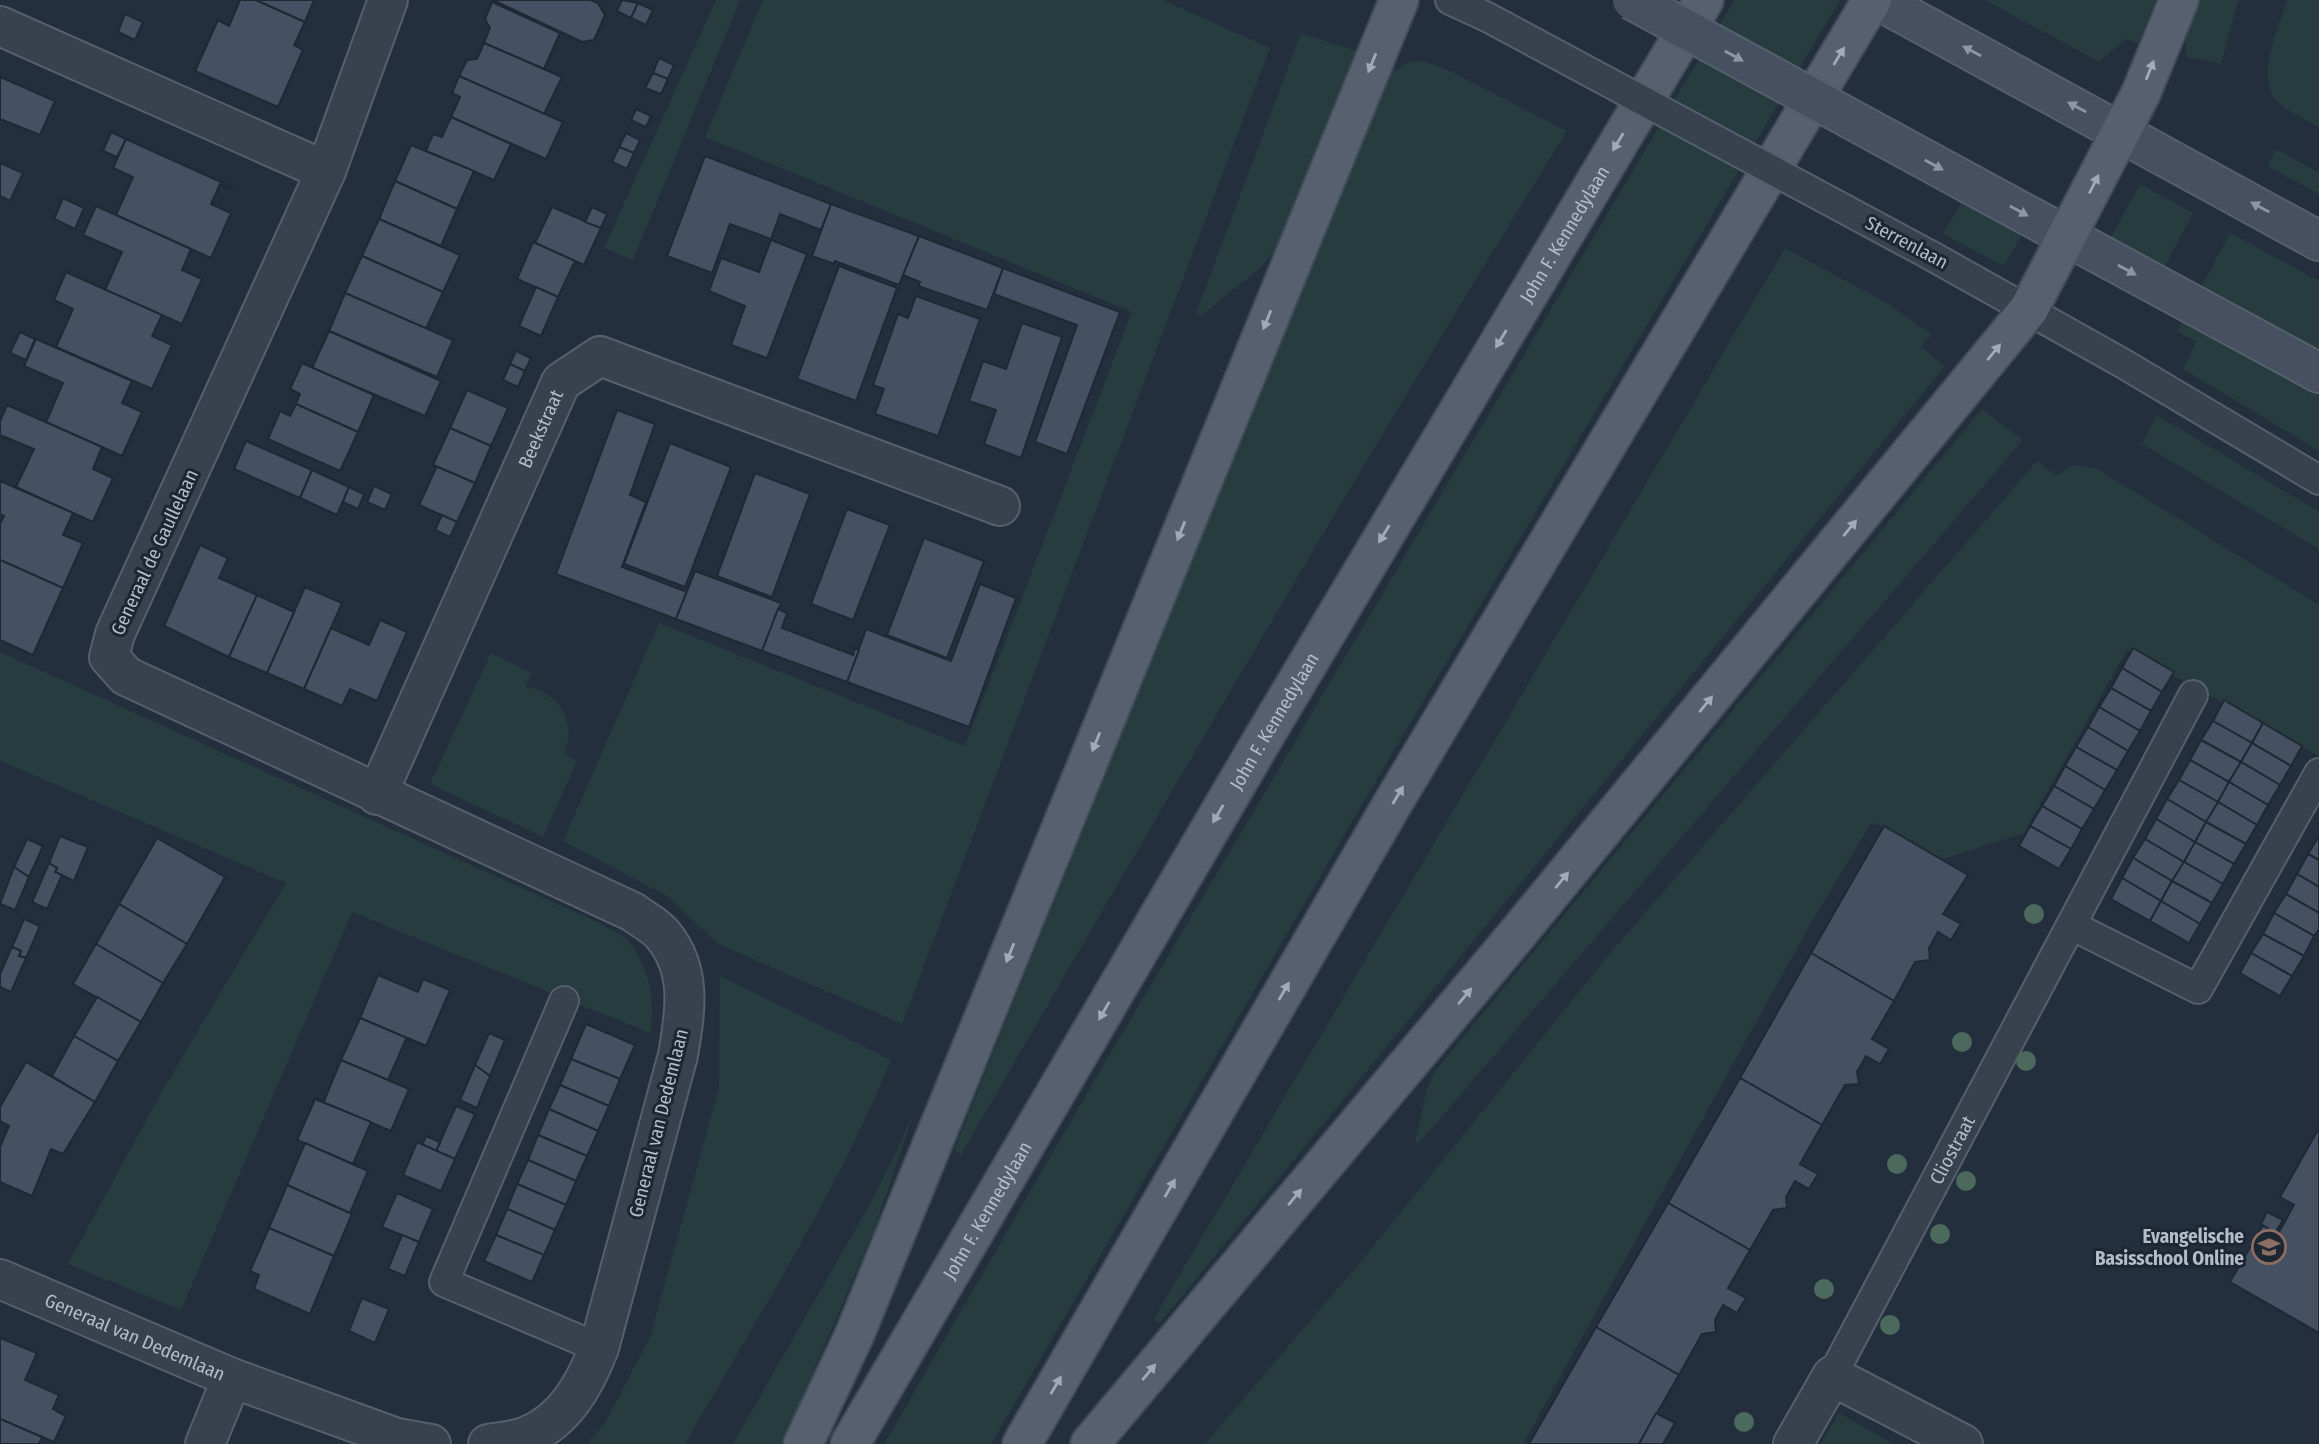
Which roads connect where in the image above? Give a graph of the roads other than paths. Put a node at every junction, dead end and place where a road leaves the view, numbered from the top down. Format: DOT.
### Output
graph roads {
  1 [pos="388,0"];
  2 [pos="1399,0"];
  3 [pos="1450,0"];
  4 [pos="1632,0"];
  5 [pos="1704,0"];
  6 [pos="1872,0"];
  7 [pos="1878,0"];
  8 [pos="2179,0"];
  9 [pos="0,26"];
  10 [pos="2121,131"];
  11 [pos="326,171"];
  12 [pos="2067,237"];
  13 [pos="2319,241"];
  14 [pos="2029,309"];
  15 [pos="2319,373"];
  16 [pos="2319,480"];
  17 [pos="1000,506"];
  18 [pos="2193,695"];
  19 [pos="2319,773"];
  20 [pos="377,795"];
  21 [pos="2071,925"];
  22 [pos="564,1001"];
  23 [pos="0,1279"];
  24 [pos="599,1348"];
  25 [pos="1832,1376"];
  26 [pos="232,1378"];
  27 [pos="205,1444"];
  28 [pos="431,1444"];
  29 [pos="488,1444"];
  30 [pos="803,1444"];
  31 [pos="850,1444"];
  32 [pos="1022,1444"];
  33 [pos="1090,1444"];
  34 [pos="1793,1444"];
  35 [pos="1963,1444"];
  1 -- 11 [label="street, Generaal de Gaullelaan"];
  2 -- 30 [label="main road, one-way"];
  3 -- 14 [label="lane, Sterrenlaan, bridge"];
  4 -- 12 [label="main road, one-way, bridge"];
  5 -- 31 [label="main road, John F. Kennedylaan, one-way"];
  32 -- 6 [label="main road, one-way"];
  10 -- 7 [label="main road, one-way"];
  10 -- 8 [label="main road, one-way"];
  9 -- 11 [label="street"];
  12 -- 10 [label="main road, one-way"];
  13 -- 10 [label="main road, one-way"];
  11 -- 20 [label="street, Generaal de Gaullelaan"];
  12 -- 14 [label="main road"];
  12 -- 15 [label="main road, one-way"];
  14 -- 16 [label="lane, Sterrenlaan"];
  33 -- 14 [label="main road, one-way"];
  17 -- 20 [label="street, Beekstraat"];
  18 -- 21 [label="lane, Cliostraat"];
  19 -- 21 [label="lane"];
  20 -- 24 [label="street, Generaal van Dedemlaan"];
  21 -- 25 [label="lane, Cliostraat"];
  22 -- 24 [label="lane"];
  23 -- 26 [label="street, Generaal van Dedemlaan"];
  24 -- 29 [label="street, Generaal van Dedemlaan"];
  25 -- 34 [label="street, Cliostraat"];
  25 -- 35 [label="street"];
  26 -- 27 [label="street"];
  26 -- 28 [label="street, Generaal van Dedemlaan"];
}
